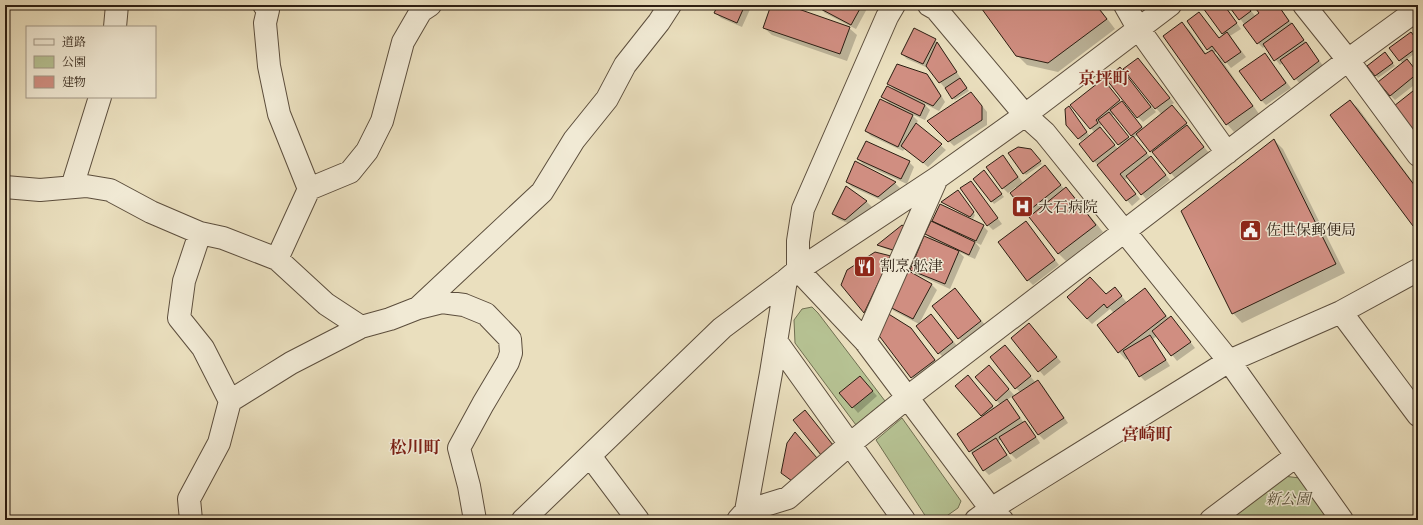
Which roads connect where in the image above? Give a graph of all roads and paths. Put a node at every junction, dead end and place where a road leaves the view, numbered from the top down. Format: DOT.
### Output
graph roads {
  1 [pos="117,5"];
  2 [pos="264,5"];
  3 [pos="430,5"];
  4 [pos="670,5"];
  5 [pos="894,5"];
  6 [pos="929,5"];
  7 [pos="1125,5"];
  8 [pos="1170,5"];
  9 [pos="1304,5"];
  10 [pos="1418,9"];
  11 [pos="115,26"];
  12 [pos="1138,28"];
  13 [pos="1348,60"];
  14 [pos="100,98"];
  15 [pos="1025,115"];
  16 [pos="1226,153"];
  17 [pos="1418,155"];
  18 [pos="937,178"];
  19 [pos="5,187"];
  20 [pos="72,187"];
  21 [pos="309,189"];
  22 [pos="1124,231"];
  23 [pos="200,234"];
  24 [pos="277,259"];
  25 [pos="1418,270"];
  26 [pos="792,275"];
  27 [pos="418,308"];
  28 [pos="1341,312"];
  29 [pos="361,327"];
  30 [pos="776,341"];
  31 [pos="865,341"];
  32 [pos="1229,361"];
  33 [pos="908,397"];
  34 [pos="230,401"];
  35 [pos="1418,415"];
  36 [pos="850,444"];
  37 [pos="590,456"];
  38 [pos="1296,456"];
  39 [pos="742,515"];
  40 [pos="990,516"];
  41 [pos="191,520"];
  42 [pos="475,520"];
  43 [pos="523,520"];
  44 [pos="638,520"];
  45 [pos="904,520"];
  46 [pos="1211,520"];
  47 [pos="1342,520"];
  1 -- 11 [label="street"];
  2 -- 21 [label="street"];
  3 -- 21 [label="street"];
  4 -- 27 [label="street"];
  5 -- 26 [label="street"];
  6 -- 15 [label="street"];
  7 -- 12 [label="street"];
  8 -- 12 [label="street"];
  9 -- 13 [label="street"];
  10 -- 13 [label="street"];
  12 -- 15 [label="street"];
  12 -- 16 [label="street"];
  13 -- 16 [label="street"];
  13 -- 17 [label="street"];
  14 -- 20 [label="street"];
  15 -- 18 [label="street"];
  15 -- 22 [label="street"];
  16 -- 22 [label="street"];
  18 -- 26 [label="street"];
  18 -- 31 [label="street"];
  19 -- 20 [label="street"];
  20 -- 23 [label="street"];
  21 -- 24 [label="street"];
  22 -- 32 [label="street"];
  22 -- 33 [label="street"];
  23 -- 24 [label="street"];
  23 -- 34 [label="street"];
  24 -- 29 [label="street"];
  25 -- 28 [label="street"];
  26 -- 30 [label="street"];
  26 -- 31 [label="street"];
  26 -- 37 [label="street"];
  27 -- 29 [label="street"];
  27 -- 42 [label="street"];
  28 -- 32 [label="street"];
  28 -- 35 [label="street"];
  29 -- 34 [label="street"];
  30 -- 36 [label="street"];
  30 -- 39 [label="street"];
  31 -- 33 [label="street"];
  32 -- 38 [label="street"];
  32 -- 40 [label="street"];
  33 -- 36 [label="street"];
  33 -- 40 [label="street"];
  34 -- 41 [label="street"];
  36 -- 39 [label="street"];
  36 -- 45 [label="street"];
  37 -- 43 [label="street"];
  37 -- 44 [label="street"];
  38 -- 46 [label="street"];
  38 -- 47 [label="street"];
}
